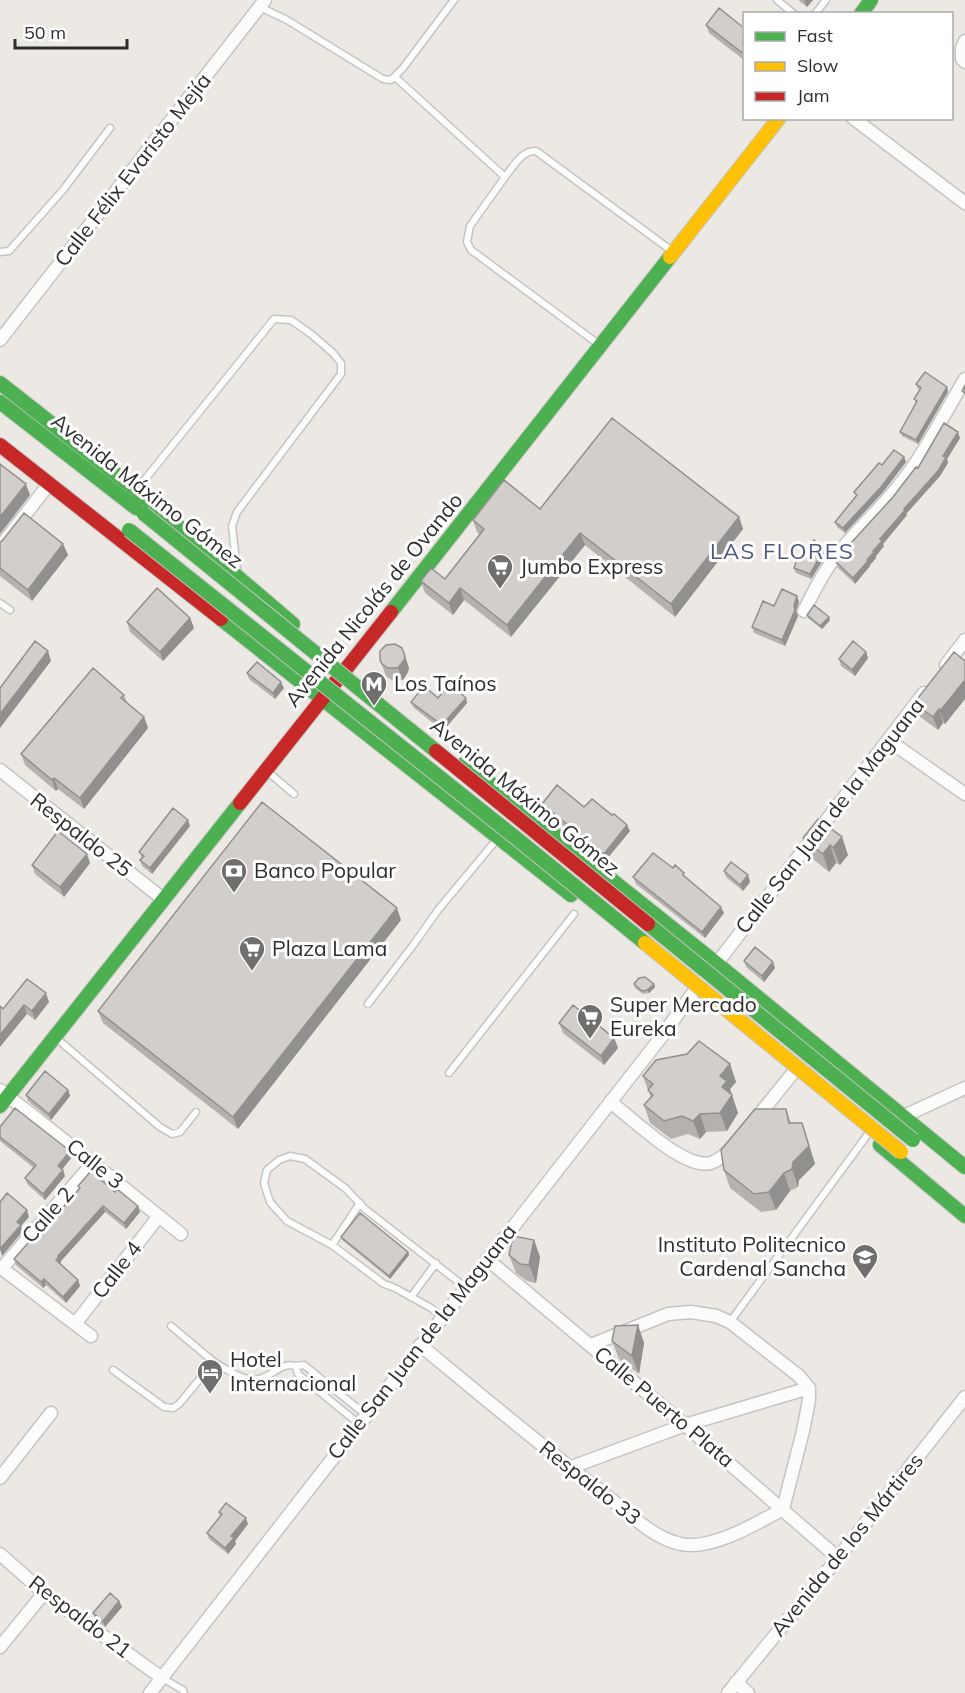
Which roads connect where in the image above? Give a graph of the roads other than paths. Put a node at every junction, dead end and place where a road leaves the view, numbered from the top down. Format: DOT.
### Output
graph roads {
  1 [pos="454,0"];
  2 [pos="777,0"];
  3 [pos="826,0"];
  4 [pos="263,3"];
  5 [pos="792,12"];
  6 [pos="817,12"];
  7 [pos="965,41"];
  8 [pos="965,62"];
  9 [pos="395,77"];
  10 [pos="777,120"];
  11 [pos="857,120"];
  12 [pos="110,128"];
  13 [pos="505,177"];
  14 [pos="965,203"];
  15 [pos="0,252"];
  16 [pos="675,254"];
  17 [pos="0,340"];
  18 [pos="601,346"];
  19 [pos="965,379"];
  20 [pos="0,383"];
  21 [pos="0,402"];
  22 [pos="5,441"];
  23 [pos="49,484"];
  24 [pos="136,490"];
  25 [pos="0,547"];
  26 [pos="237,576"];
  27 [pos="0,603"];
  28 [pos="10,610"];
  29 [pos="804,611"];
  30 [pos="963,648"];
  31 [pos="347,669"];
  32 [pos="322,698"];
  33 [pos="888,740"];
  34 [pos="265,770"];
  35 [pos="0,771"];
  36 [pos="294,794"];
  37 [pos="965,795"];
  38 [pos="498,837"];
  39 [pos="163,899"];
  40 [pos="574,914"];
  41 [pos="716,963"];
  42 [pos="693,991"];
  43 [pos="368,1004"];
  44 [pos="55,1037"];
  45 [pos="449,1073"];
  46 [pos="793,1073"];
  47 [pos="965,1088"];
  48 [pos="3,1098"];
  49 [pos="610,1102"];
  50 [pos="196,1112"];
  51 [pos="904,1116"];
  52 [pos="868,1134"];
  53 [pos="93,1163"];
  54 [pos="965,1167"];
  55 [pos="965,1182"];
  56 [pos="360,1203"];
  57 [pos="965,1206"];
  58 [pos="159,1216"];
  59 [pos="965,1216"];
  60 [pos="181,1234"];
  61 [pos="332,1245"];
  62 [pos="487,1258"];
  63 [pos="436,1263"];
  64 [pos="1,1268"];
  65 [pos="465,1287"];
  66 [pos="411,1297"];
  67 [pos="442,1317"];
  68 [pos="730,1322"];
  69 [pos="75,1324"];
  70 [pos="171,1326"];
  71 [pos="91,1336"];
  72 [pos="420,1345"];
  73 [pos="591,1345"];
  74 [pos="214,1362"];
  75 [pos="296,1367"];
  76 [pos="113,1370"];
  77 [pos="809,1388"];
  78 [pos="965,1397"];
  79 [pos="51,1413"];
  80 [pos="362,1420"];
  81 [pos="685,1425"];
  82 [pos="569,1468"];
  83 [pos="0,1478"];
  84 [pos="783,1509"];
  85 [pos="0,1554"];
  86 [pos="838,1558"];
  87 [pos="44,1593"];
  88 [pos="0,1647"];
  89 [pos="162,1678"];
  90 [pos="736,1682"];
  91 [pos="150,1693"];
  92 [pos="184,1693"];
  93 [pos="728,1693"];
  94 [pos="748,1693"];
  1 -- 9 [label="lane"];
  2 -- 5 [label="lane"];
  3 -- 6 [label="lane"];
  4 -- 9 [label="lane"];
  4 -- 17 [label="street, Calle Félix Evaristo Mejía"];
  7 -- 8 [label="street"];
  9 -- 13 [label="lane"];
  10 -- 16 [label="main road, Avenida Nicolás de Ovando"];
  11 -- 14 [label="street"];
  12 -- 15 [label="lane"];
  13 -- 16 [label="lane"];
  13 -- 18 [label="lane"];
  16 -- 18 [label="main road, Avenida Nicolás de Ovando"];
  18 -- 31 [label="main road, Avenida Nicolás de Ovando"];
  19 -- 29 [label="street"];
  20 -- 24 [label="main road"];
  21 -- 55 [label="main road, Avenida Máximo Gómez, bridge"];
  22 -- 23 [label="main road"];
  22 -- 57 [label="main road, Avenida Máximo Gómez, bridge"];
  23 -- 25 [label="street"];
  23 -- 32 [label="main road"];
  24 -- 26 [label="main road"];
  24 -- 26 [label="lane"];
  26 -- 31 [label="main road"];
  27 -- 28 [label="lane"];
  30 -- 33 [label="street, Calle San Juan de la Maguana"];
  31 -- 32 [label="main road, Avenida Nicolás de Ovando"];
  31 -- 41 [label="main road"];
  32 -- 34 [label="main road, Avenida Nicolás de Ovando"];
  32 -- 38 [label="main road"];
  33 -- 37 [label="street"];
  33 -- 41 [label="street, Calle San Juan de la Maguana"];
  34 -- 36 [label="lane"];
  34 -- 39 [label="main road, Avenida Nicolás de Ovando"];
  35 -- 39 [label="street, Respaldo 25"];
  38 -- 42 [label="main road"];
  38 -- 43 [label="lane"];
  39 -- 44 [label="main road, Avenida Nicolás de Ovando"];
  40 -- 45 [label="lane"];
  41 -- 42 [label="street, Calle San Juan de la Maguana"];
  41 -- 51 [label="main road"];
  42 -- 46 [label="main road"];
  42 -- 49 [label="street, Calle San Juan de la Maguana"];
  44 -- 48 [label="main road, Avenida Nicolás de Ovando"];
  44 -- 50 [label="lane"];
  46 -- 49 [label="street"];
  46 -- 52 [label="main road"];
  47 -- 51 [label="street"];
  48 -- 53 [label="street, Calle 3"];
  49 -- 62 [label="street, Calle San Juan de la Maguana"];
  51 -- 54 [label="main road"];
  52 -- 59 [label="main road"];
  52 -- 68 [label="lane"];
  53 -- 58 [label="street, Calle 3"];
  53 -- 64 [label="street, Calle 2"];
  56 -- 61 [label="lane"];
  56 -- 61 [label="lane"];
  56 -- 63 [label="lane"];
  58 -- 60 [label="street, Calle 3"];
  58 -- 69 [label="street, Calle 4"];
  61 -- 66 [label="lane"];
  62 -- 65 [label="street, Calle San Juan de la Maguana"];
  62 -- 73 [label="street, Calle Puerto Plata"];
  63 -- 65 [label="lane"];
  63 -- 66 [label="lane"];
  64 -- 69 [label="street"];
  65 -- 67 [label="street, Calle San Juan de la Maguana"];
  66 -- 67 [label="lane"];
  67 -- 72 [label="street, Calle San Juan de la Maguana"];
  68 -- 73 [label="street"];
  68 -- 77 [label="street"];
  69 -- 71 [label="street"];
  70 -- 74 [label="lane"];
  72 -- 80 [label="street, Calle San Juan de la Maguana"];
  72 -- 82 [label="street, Respaldo 33"];
  73 -- 81 [label="street, Calle Puerto Plata"];
  74 -- 75 [label="lane"];
  74 -- 76 [label="lane"];
  75 -- 80 [label="lane"];
  75 -- 80 [label="lane"];
  77 -- 81 [label="street"];
  77 -- 84 [label="street"];
  78 -- 86 [label="street, Avenida de los Mártires"];
  79 -- 83 [label="street"];
  80 -- 89 [label="street, Calle San Juan de la Maguana"];
  81 -- 82 [label="street"];
  81 -- 84 [label="street, Calle Puerto Plata"];
  82 -- 84 [label="street, Respaldo 33"];
  84 -- 86 [label="street, Calle Puerto Plata"];
  85 -- 87 [label="street, Respaldo 21"];
  86 -- 90 [label="street, Avenida de los Mártires"];
  87 -- 88 [label="street"];
  87 -- 89 [label="street, Respaldo 21"];
  89 -- 91 [label="street, Calle San Juan de la Maguana"];
  89 -- 92 [label="lane"];
  90 -- 93 [label="street, Avenida de los Mártires"];
  90 -- 94 [label="street"];
}
